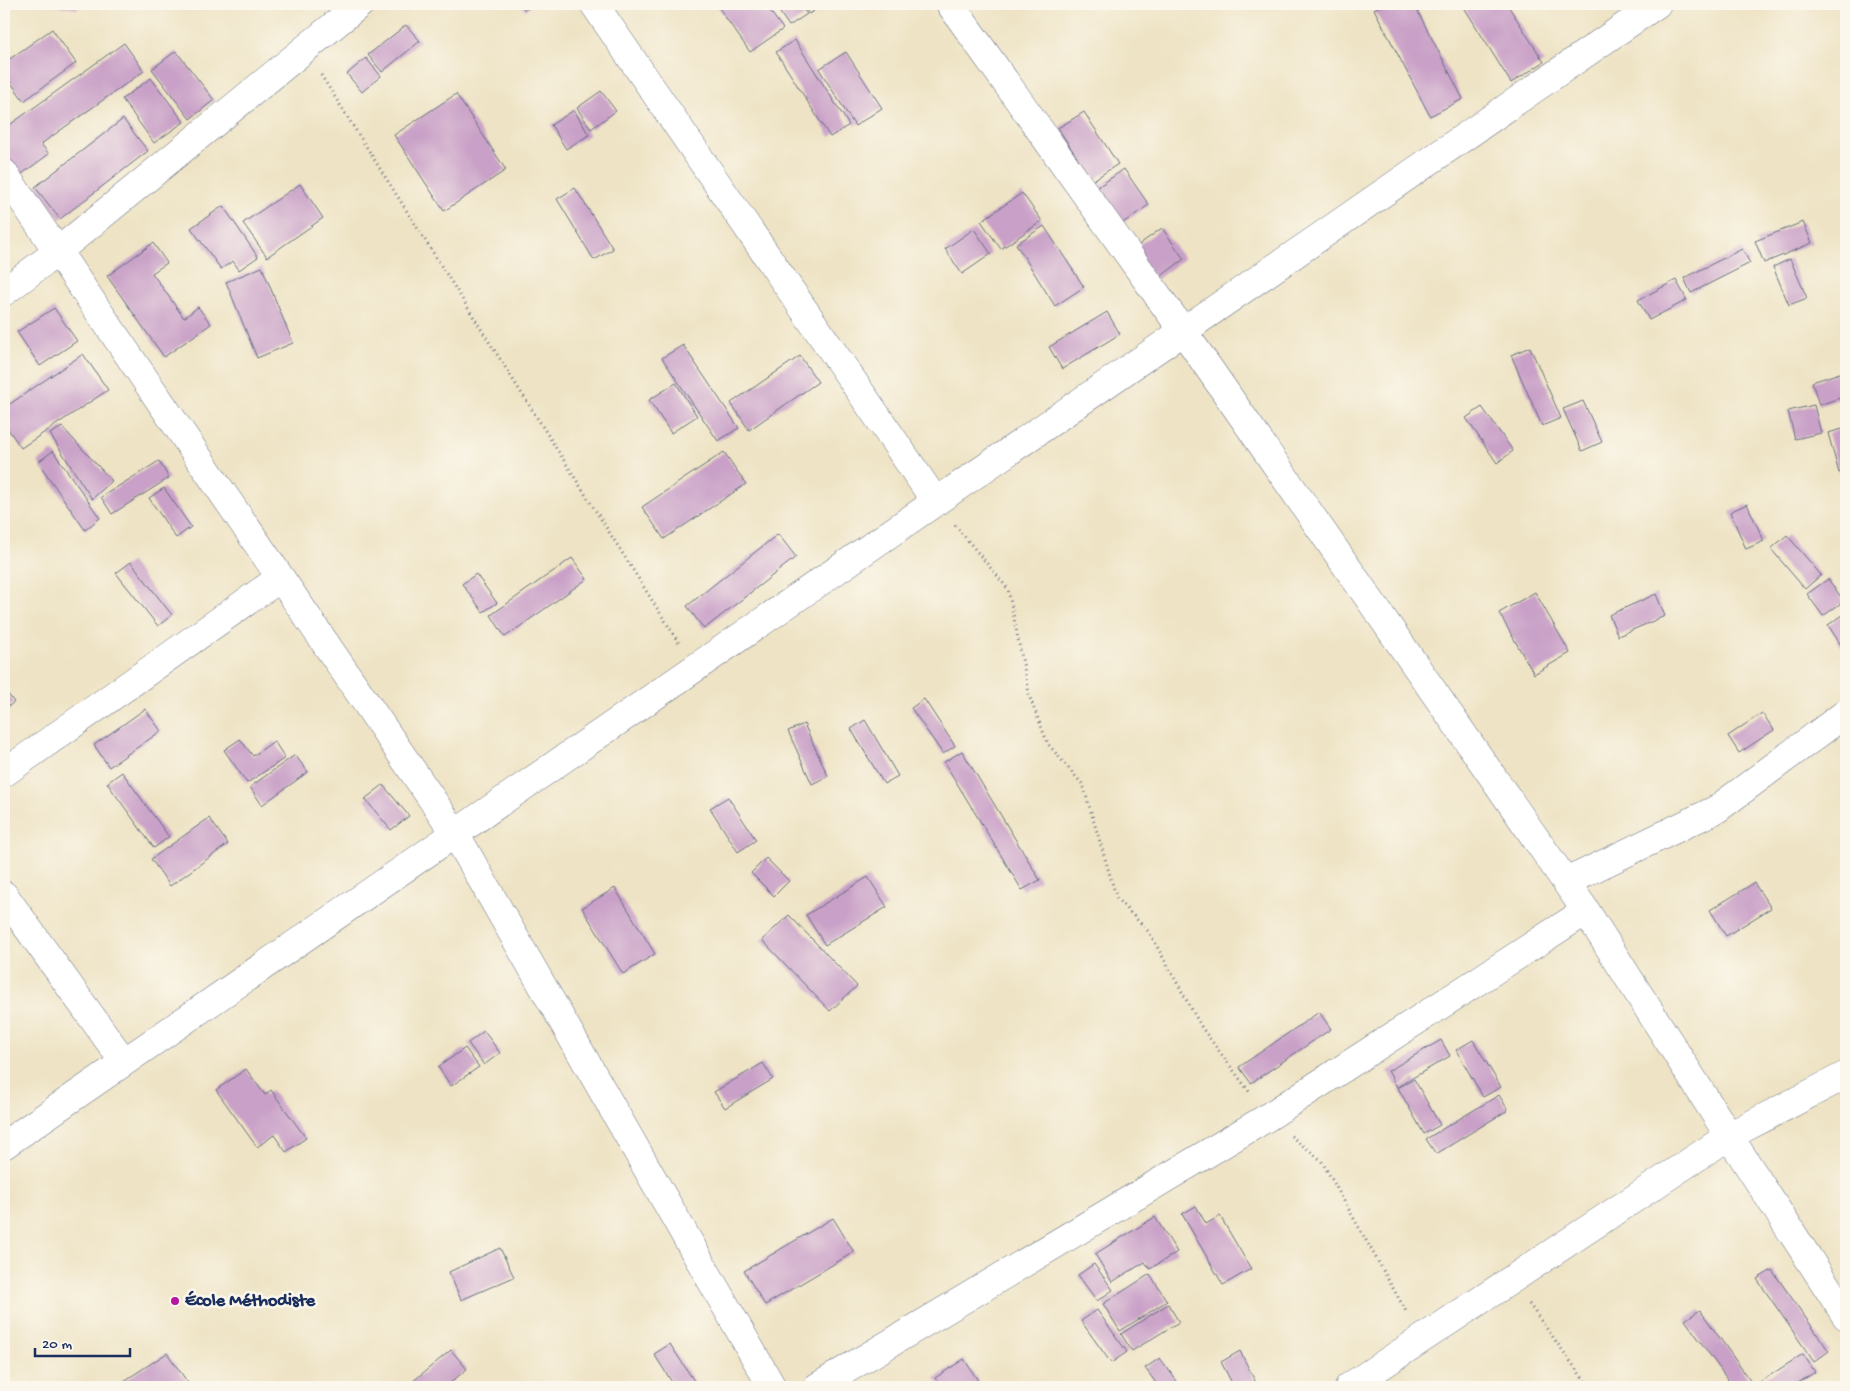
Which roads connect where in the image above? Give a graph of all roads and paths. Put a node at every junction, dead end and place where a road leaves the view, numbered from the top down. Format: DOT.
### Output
graph roads {
  1 [pos="360,4"];
  2 [pos="594,4"];
  3 [pos="950,4"];
  4 [pos="1657,4"];
  5 [pos="305,49"];
  6 [pos="4,173"];
  7 [pos="57,252"];
  8 [pos="4,292"];
  9 [pos="1183,331"];
  10 [pos="936,502"];
  11 [pos="280,578"];
  12 [pos="695,668"];
  13 [pos="1846,714"];
  14 [pos="4,773"];
  15 [pos="455,833"];
  16 [pos="1566,882"];
  17 [pos="4,895"];
  18 [pos="1586,911"];
  19 [pos="124,1062"];
  20 [pos="1846,1075"];
  21 [pos="1268,1117"];
  22 [pos="1729,1136"];
  23 [pos="4,1145"];
  24 [pos="1512,1279"];
  25 [pos="1846,1316"];
  26 [pos="1421,1339"];
  27 [pos="772,1387"];
  28 [pos="817,1387"];
  29 [pos="1349,1387"];
  30 [pos="1589,1387"];
  1 -- 5 [label="street"];
  2 -- 10 [label="street"];
  3 -- 9 [label="street"];
  4 -- 9 [label="street"];
  5 -- 7 [label="street"];
  5 -- 12 [label="path"];
  6 -- 7 [label="street"];
  7 -- 8 [label="street"];
  7 -- 11 [label="street"];
  9 -- 10 [label="street"];
  9 -- 16 [label="street"];
  10 -- 12 [label="street"];
  10 -- 21 [label="path"];
  11 -- 14 [label="street"];
  11 -- 15 [label="street"];
  12 -- 15 [label="street"];
  13 -- 16 [label="street"];
  15 -- 19 [label="street"];
  15 -- 27 [label="street"];
  16 -- 18 [label="street"];
  17 -- 19 [label="street"];
  18 -- 21 [label="street"];
  18 -- 22 [label="street"];
  19 -- 23 [label="street"];
  20 -- 22 [label="street"];
  21 -- 26 [label="path"];
  21 -- 28 [label="street"];
  22 -- 24 [label="street"];
  22 -- 25 [label="street"];
  24 -- 26 [label="street"];
  24 -- 30 [label="path"];
  26 -- 29 [label="street"];
}
